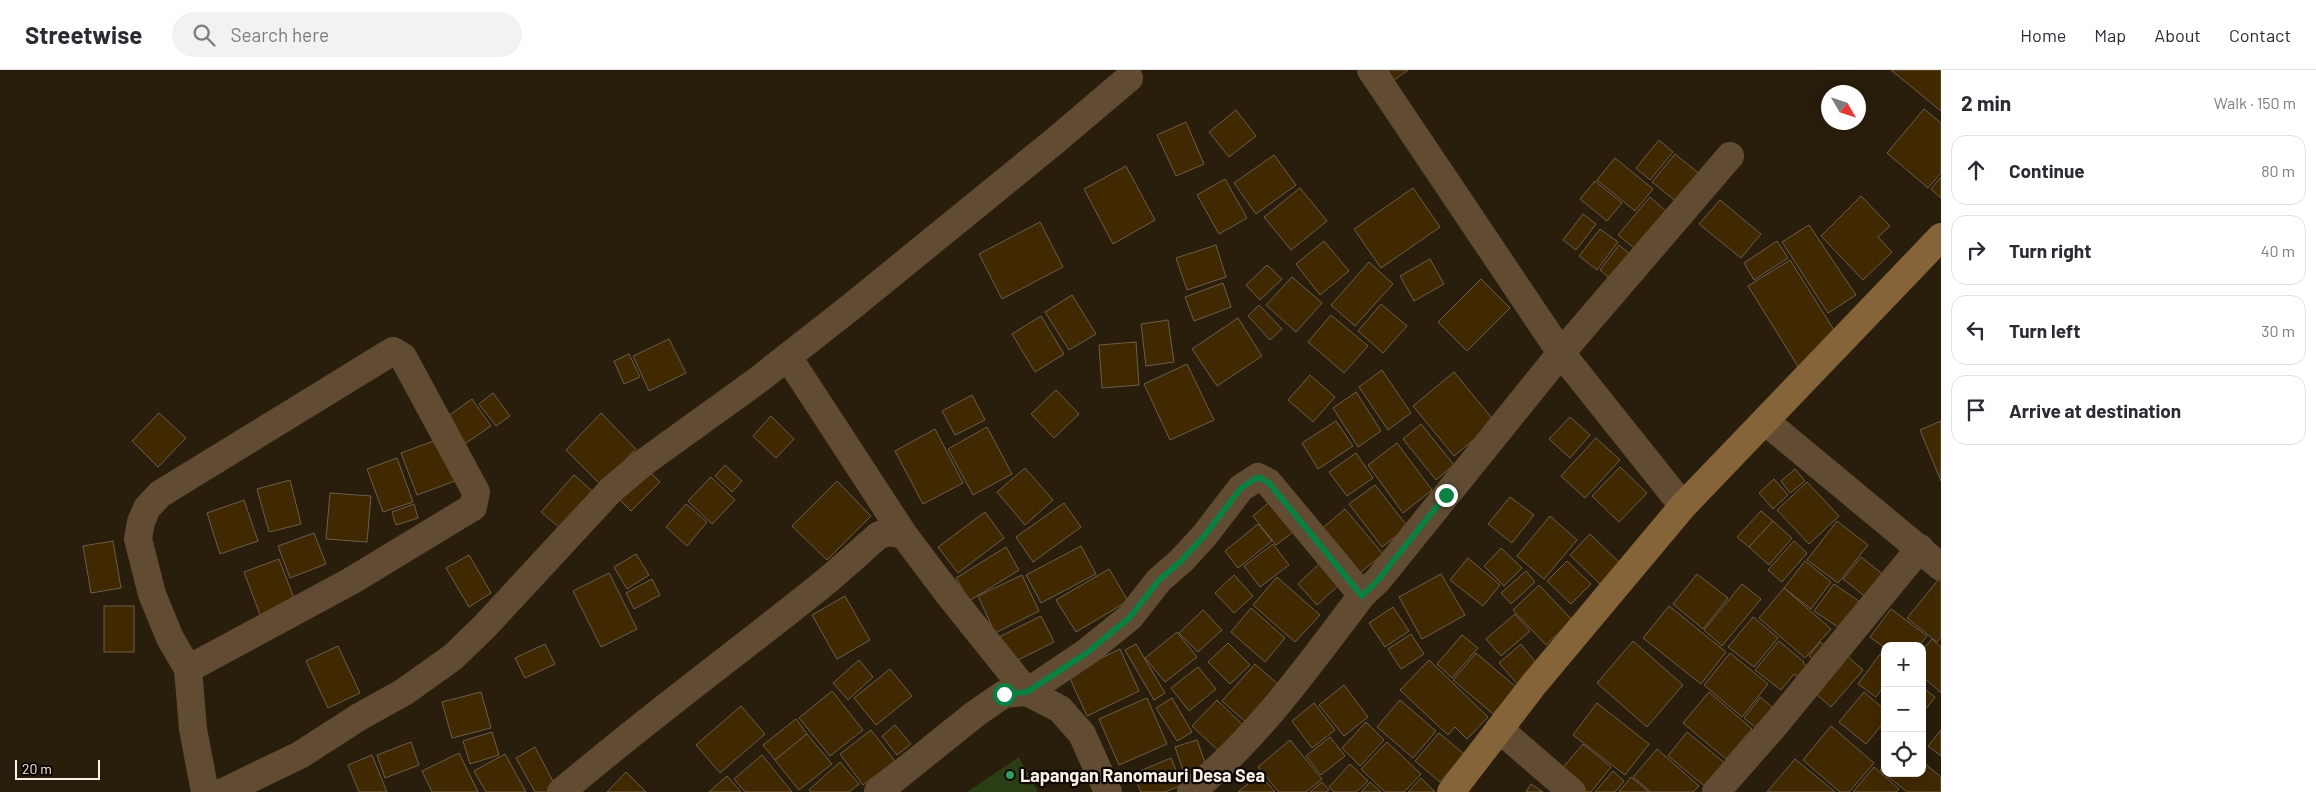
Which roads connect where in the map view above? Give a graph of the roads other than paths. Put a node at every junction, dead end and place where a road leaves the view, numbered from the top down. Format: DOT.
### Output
graph roads {
  1 [pos="1372,70"];
  2 [pos="1129,78"];
  3 [pos="1730,156"];
  4 [pos="1941,237"];
  5 [pos="1561,354"];
  6 [pos="788,357"];
  7 [pos="1766,421"];
  8 [pos="1683,506"];
  9 [pos="904,535"];
  10 [pos="1920,548"];
  11 [pos="1941,567"];
  12 [pos="1362,596"];
  13 [pos="188,669"];
  14 [pos="1027,692"];
  15 [pos="1499,729"];
  16 [pos="205,792"];
  17 [pos="223,792"];
  18 [pos="561,792"];
  19 [pos="878,792"];
  20 [pos="1108,792"];
  21 [pos="1191,792"];
  22 [pos="1451,792"];
  23 [pos="1572,792"];
  24 [pos="1716,792"];
  1 -- 5 [label="street"];
  2 -- 6 [label="street"];
  3 -- 5 [label="street"];
  4 -- 7 [label="main road"];
  5 -- 8 [label="street"];
  5 -- 12 [label="street"];
  6 -- 9 [label="street"];
  6 -- 17 [label="street"];
  7 -- 8 [label="main road"];
  7 -- 10 [label="street"];
  8 -- 15 [label="main road"];
  9 -- 14 [label="street"];
  9 -- 18 [label="street"];
  10 -- 11 [label="street"];
  10 -- 24 [label="street"];
  12 -- 14 [label="street"];
  12 -- 21 [label="street"];
  13 -- 13 [label="street"];
  13 -- 16 [label="street"];
  14 -- 19 [label="street"];
  14 -- 20 [label="street"];
  15 -- 22 [label="main road"];
  15 -- 23 [label="street"];
}
